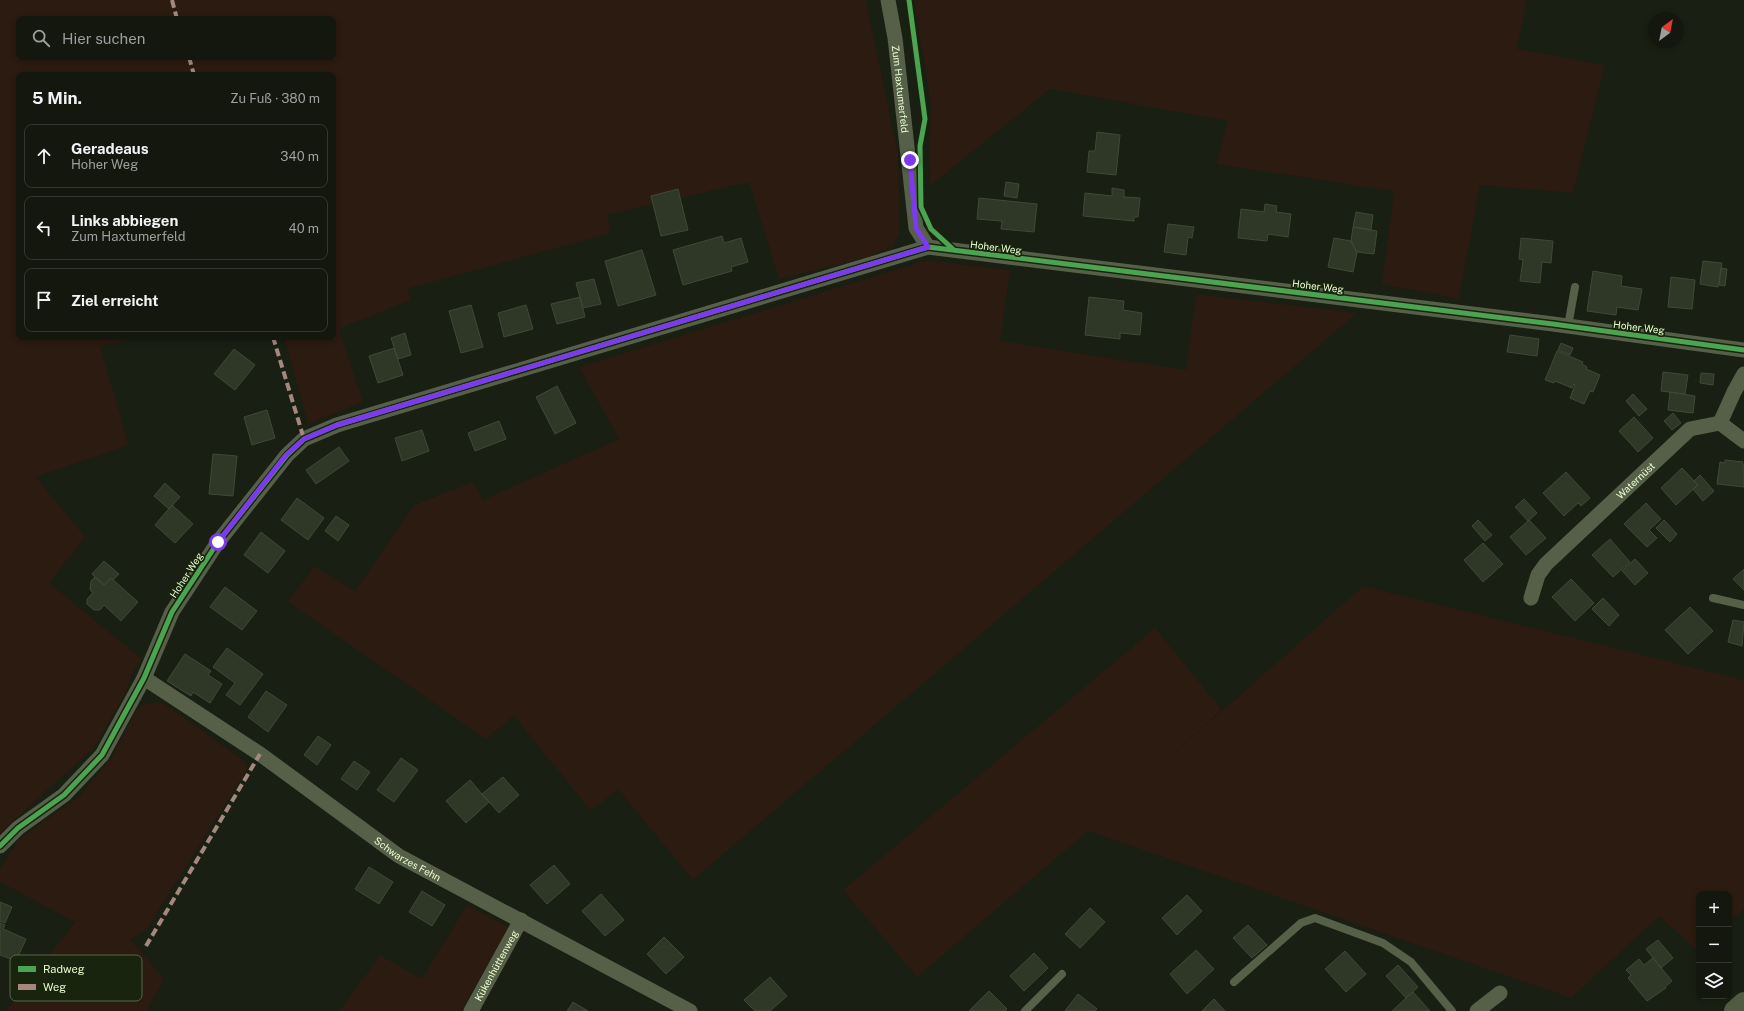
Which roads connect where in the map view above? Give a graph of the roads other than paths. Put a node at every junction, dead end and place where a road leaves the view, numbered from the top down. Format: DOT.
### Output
graph roads {
  1 [pos="888,0"];
  2 [pos="928,247"];
  3 [pos="1575,287"];
  4 [pos="1568,326"];
  5 [pos="1744,350"];
  6 [pos="1744,374"];
  7 [pos="1720,423"];
  8 [pos="1744,441"];
  9 [pos="1530,598"];
  10 [pos="1713,598"];
  11 [pos="1744,605"];
  12 [pos="144,678"];
  13 [pos="0,846"];
  14 [pos="521,920"];
  15 [pos="1062,974"];
  16 [pos="1234,982"];
  17 [pos="1500,993"];
  18 [pos="1744,1003"];
  19 [pos="471,1011"];
  20 [pos="690,1011"];
  21 [pos="1025,1011"];
  22 [pos="1452,1011"];
  23 [pos="1477,1011"];
  24 [pos="1735,1011"];
  1 -- 2 [label="street, Zum Haxtumerfeld"];
  2 -- 4 [label="street, Hoher Weg"];
  2 -- 12 [label="street, Hoher Weg"];
  3 -- 4 [label="lane"];
  4 -- 5 [label="street, Hoher Weg"];
  6 -- 7 [label="street"];
  7 -- 8 [label="street"];
  7 -- 9 [label="street, Waternüst"];
  10 -- 11 [label="lane"];
  12 -- 13 [label="street, Hoher Weg"];
  12 -- 14 [label="street, Schwarzes Fehn"];
  14 -- 19 [label="street, Kükenhüttenweg"];
  14 -- 20 [label="street, Schwarzes Fehn"];
  15 -- 21 [label="lane"];
  16 -- 22 [label="lane"];
  17 -- 23 [label="street"];
  18 -- 24 [label="street"];
}
